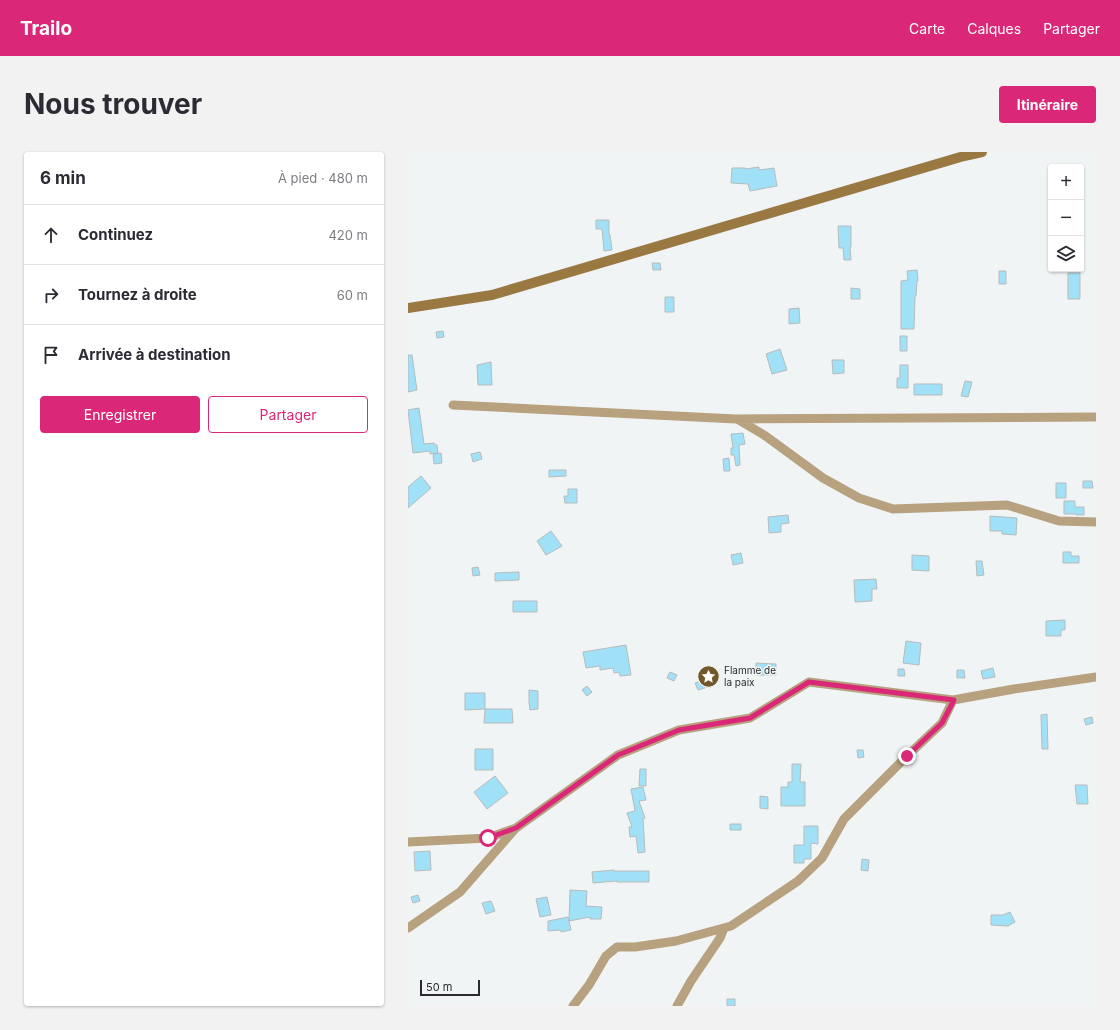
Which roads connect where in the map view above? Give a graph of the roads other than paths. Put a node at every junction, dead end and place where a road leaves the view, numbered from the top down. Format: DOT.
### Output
graph roads {
  1 [pos="982,152"];
  2 [pos="408,308"];
  3 [pos="453,405"];
  4 [pos="1096,417"];
  5 [pos="736,419"];
  6 [pos="1096,522"];
  7 [pos="1096,677"];
  8 [pos="954,700"];
  9 [pos="516,828"];
  10 [pos="408,842"];
  11 [pos="408,928"];
  12 [pos="724,928"];
  13 [pos="573,1006"];
  14 [pos="677,1006"];
  1 -- 2 [label="main road"];
  3 -- 5 [label="street"];
  4 -- 5 [label="street"];
  5 -- 6 [label="street"];
  7 -- 8 [label="street"];
  8 -- 9 [label="street"];
  8 -- 12 [label="street"];
  9 -- 10 [label="street"];
  9 -- 11 [label="street"];
  12 -- 13 [label="street"];
  12 -- 14 [label="street"];
}
